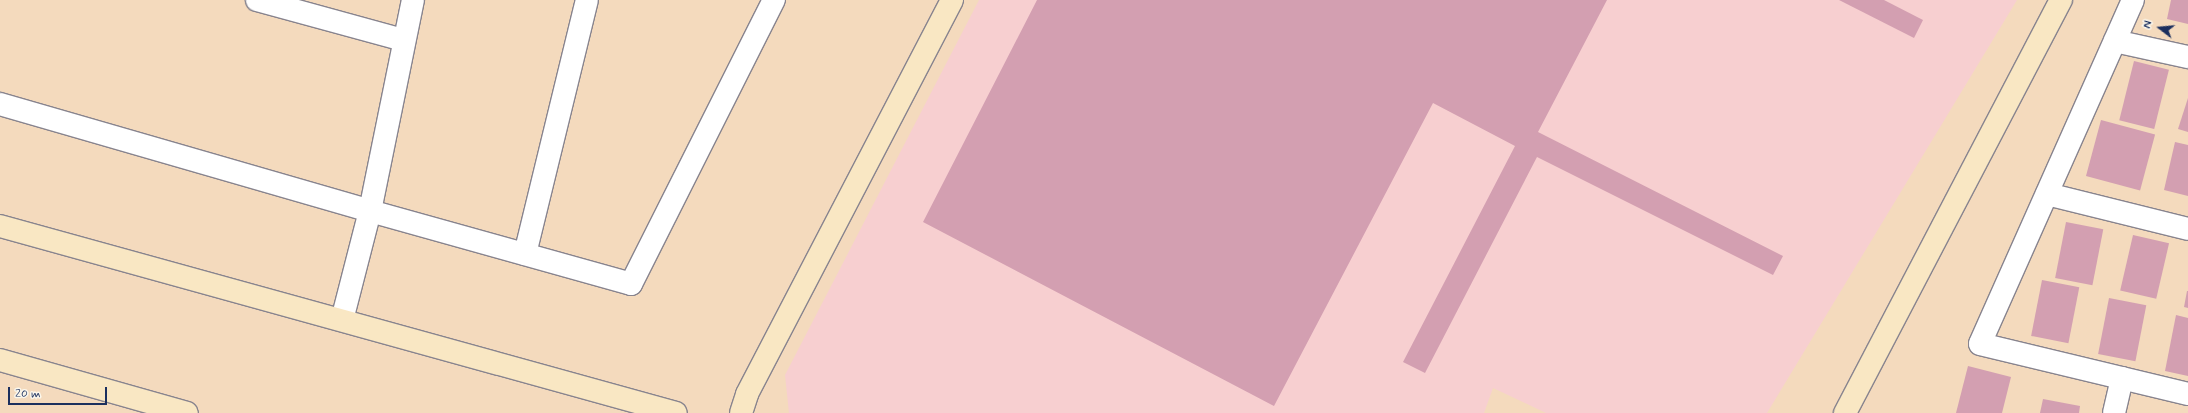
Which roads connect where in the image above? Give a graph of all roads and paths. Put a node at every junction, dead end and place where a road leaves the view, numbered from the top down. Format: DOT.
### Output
graph roads {
  1 [pos="257,0"];
  2 [pos="412,0"];
  3 [pos="587,0"];
  4 [pos="774,0"];
  5 [pos="952,0"];
  6 [pos="2061,0"];
  7 [pos="2133,0"];
  8 [pos="403,40"];
  9 [pos="2115,41"];
  10 [pos="2188,57"];
  11 [pos="0,104"];
  12 [pos="2047,194"];
  13 [pos="370,211"];
  14 [pos="0,226"];
  15 [pos="2188,229"];
  16 [pos="525,254"];
  17 [pos="342,320"];
  18 [pos="0,360"];
  19 [pos="2122,378"];
  20 [pos="2188,394"];
  21 [pos="187,413"];
  22 [pos="676,413"];
  23 [pos="741,413"];
  24 [pos="1845,413"];
  25 [pos="2114,413"];
  1 -- 8 [label="street"];
  2 -- 8 [label="street"];
  3 -- 16 [label="street"];
  4 -- 16 [label="street"];
  5 -- 23 [label="street"];
  6 -- 24 [label="street"];
  7 -- 9 [label="street"];
  8 -- 13 [label="street"];
  9 -- 10 [label="street"];
  9 -- 12 [label="street"];
  11 -- 13 [label="street"];
  12 -- 15 [label="street"];
  12 -- 19 [label="street"];
  13 -- 16 [label="street"];
  13 -- 17 [label="street"];
  14 -- 17 [label="street"];
  17 -- 22 [label="street"];
  18 -- 21 [label="street"];
  19 -- 20 [label="street"];
  19 -- 25 [label="street"];
}
